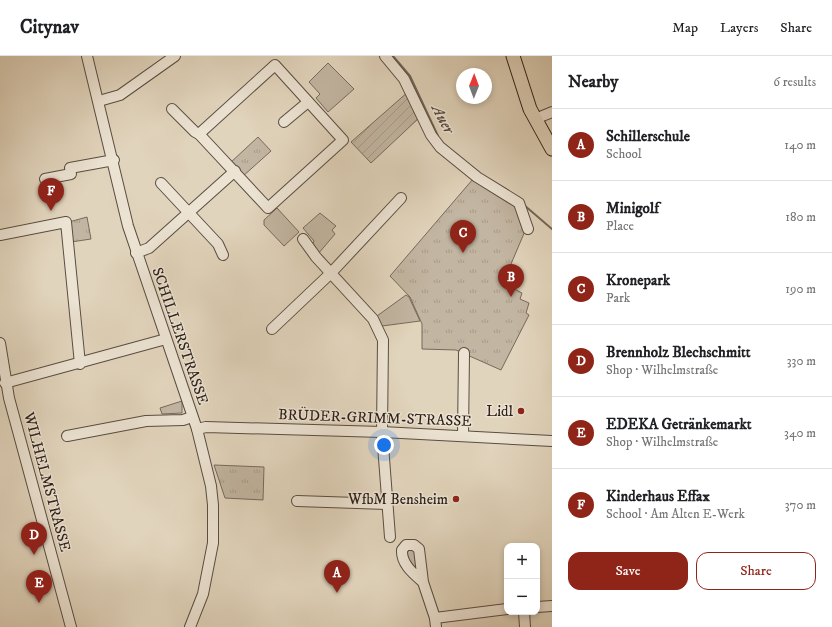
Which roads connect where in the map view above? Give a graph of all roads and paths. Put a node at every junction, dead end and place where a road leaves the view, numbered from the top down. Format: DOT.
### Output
graph roads {
  1 [pos="87,56"];
  2 [pos="175,56"];
  3 [pos="385,56"];
  4 [pos="513,56"];
  5 [pos="99,100"];
  6 [pos="308,102"];
  7 [pos="172,109"];
  8 [pos="552,112"];
  9 [pos="535,119"];
  10 [pos="284,122"];
  11 [pos="199,134"];
  12 [pos="552,149"];
  13 [pos="114,160"];
  14 [pos="235,171"];
  15 [pos="45,179"];
  16 [pos="160,183"];
  17 [pos="401,198"];
  18 [pos="189,212"];
  19 [pos="528,229"];
  20 [pos="0,235"];
  21 [pos="303,239"];
  22 [pos="136,253"];
  23 [pos="223,254"];
  24 [pos="331,273"];
  25 [pos="272,329"];
  26 [pos="166,339"];
  27 [pos="0,343"];
  28 [pos="464,354"];
  29 [pos="80,364"];
  30 [pos="5,383"];
  31 [pos="192,417"];
  32 [pos="197,429"];
  33 [pos="382,432"];
  34 [pos="66,436"];
  35 [pos="463,436"];
  36 [pos="552,441"];
  37 [pos="297,501"];
  38 [pos="387,504"];
  39 [pos="390,537"];
  40 [pos="423,582"];
  41 [pos="552,606"];
  42 [pos="540,607"];
  43 [pos="504,610"];
  44 [pos="524,615"];
  45 [pos="435,622"];
  46 [pos="71,627"];
  47 [pos="190,627"];
  48 [pos="525,627"];
  1 -- 5 [label="street, SCHILLERSTRASSE"];
  2 -- 5 [label="street"];
  3 -- 19 [label="street"];
  4 -- 9 [label="main road"];
  5 -- 13 [label="street, SCHILLERSTRASSE"];
  6 -- 10 [label="street"];
  6 -- 11 [label="street"];
  6 -- 14 [label="street"];
  7 -- 11 [label="street"];
  8 -- 9 [label="street"];
  9 -- 12 [label="main road"];
  11 -- 14 [label="street"];
  13 -- 15 [label="street"];
  13 -- 22 [label="street, SCHILLERSTRASSE"];
  14 -- 18 [label="street"];
  16 -- 18 [label="street"];
  17 -- 24 [label="street"];
  18 -- 22 [label="street"];
  18 -- 23 [label="street"];
  20 -- 29 [label="street"];
  21 -- 24 [label="street"];
  22 -- 26 [label="street, SCHILLERSTRASSE"];
  24 -- 25 [label="street"];
  24 -- 33 [label="street"];
  26 -- 29 [label="street"];
  26 -- 31 [label="street, SCHILLERSTRASSE"];
  27 -- 30 [label="street, WILHELMSTRASSE"];
  28 -- 35 [label="street"];
  29 -- 30 [label="street"];
  30 -- 46 [label="street, WILHELMSTRASSE"];
  31 -- 32 [label="street, SCHILLERSTRASSE"];
  31 -- 34 [label="street"];
  32 -- 33 [label="street, BRÜDER-GRIMM-STRASSE"];
  32 -- 47 [label="street, SCHILLERSTRASSE"];
  33 -- 35 [label="street, BRÜDER-GRIMM-STRASSE"];
  33 -- 38 [label="street"];
  35 -- 36 [label="street, BRÜDER-GRIMM-STRASSE"];
  37 -- 38 [label="street"];
  38 -- 39 [label="street"];
  40 -- 45 [label="street"];
  41 -- 42 [label="street"];
  43 -- 45 [label="street"];
  44 -- 48 [label="street"];
}
